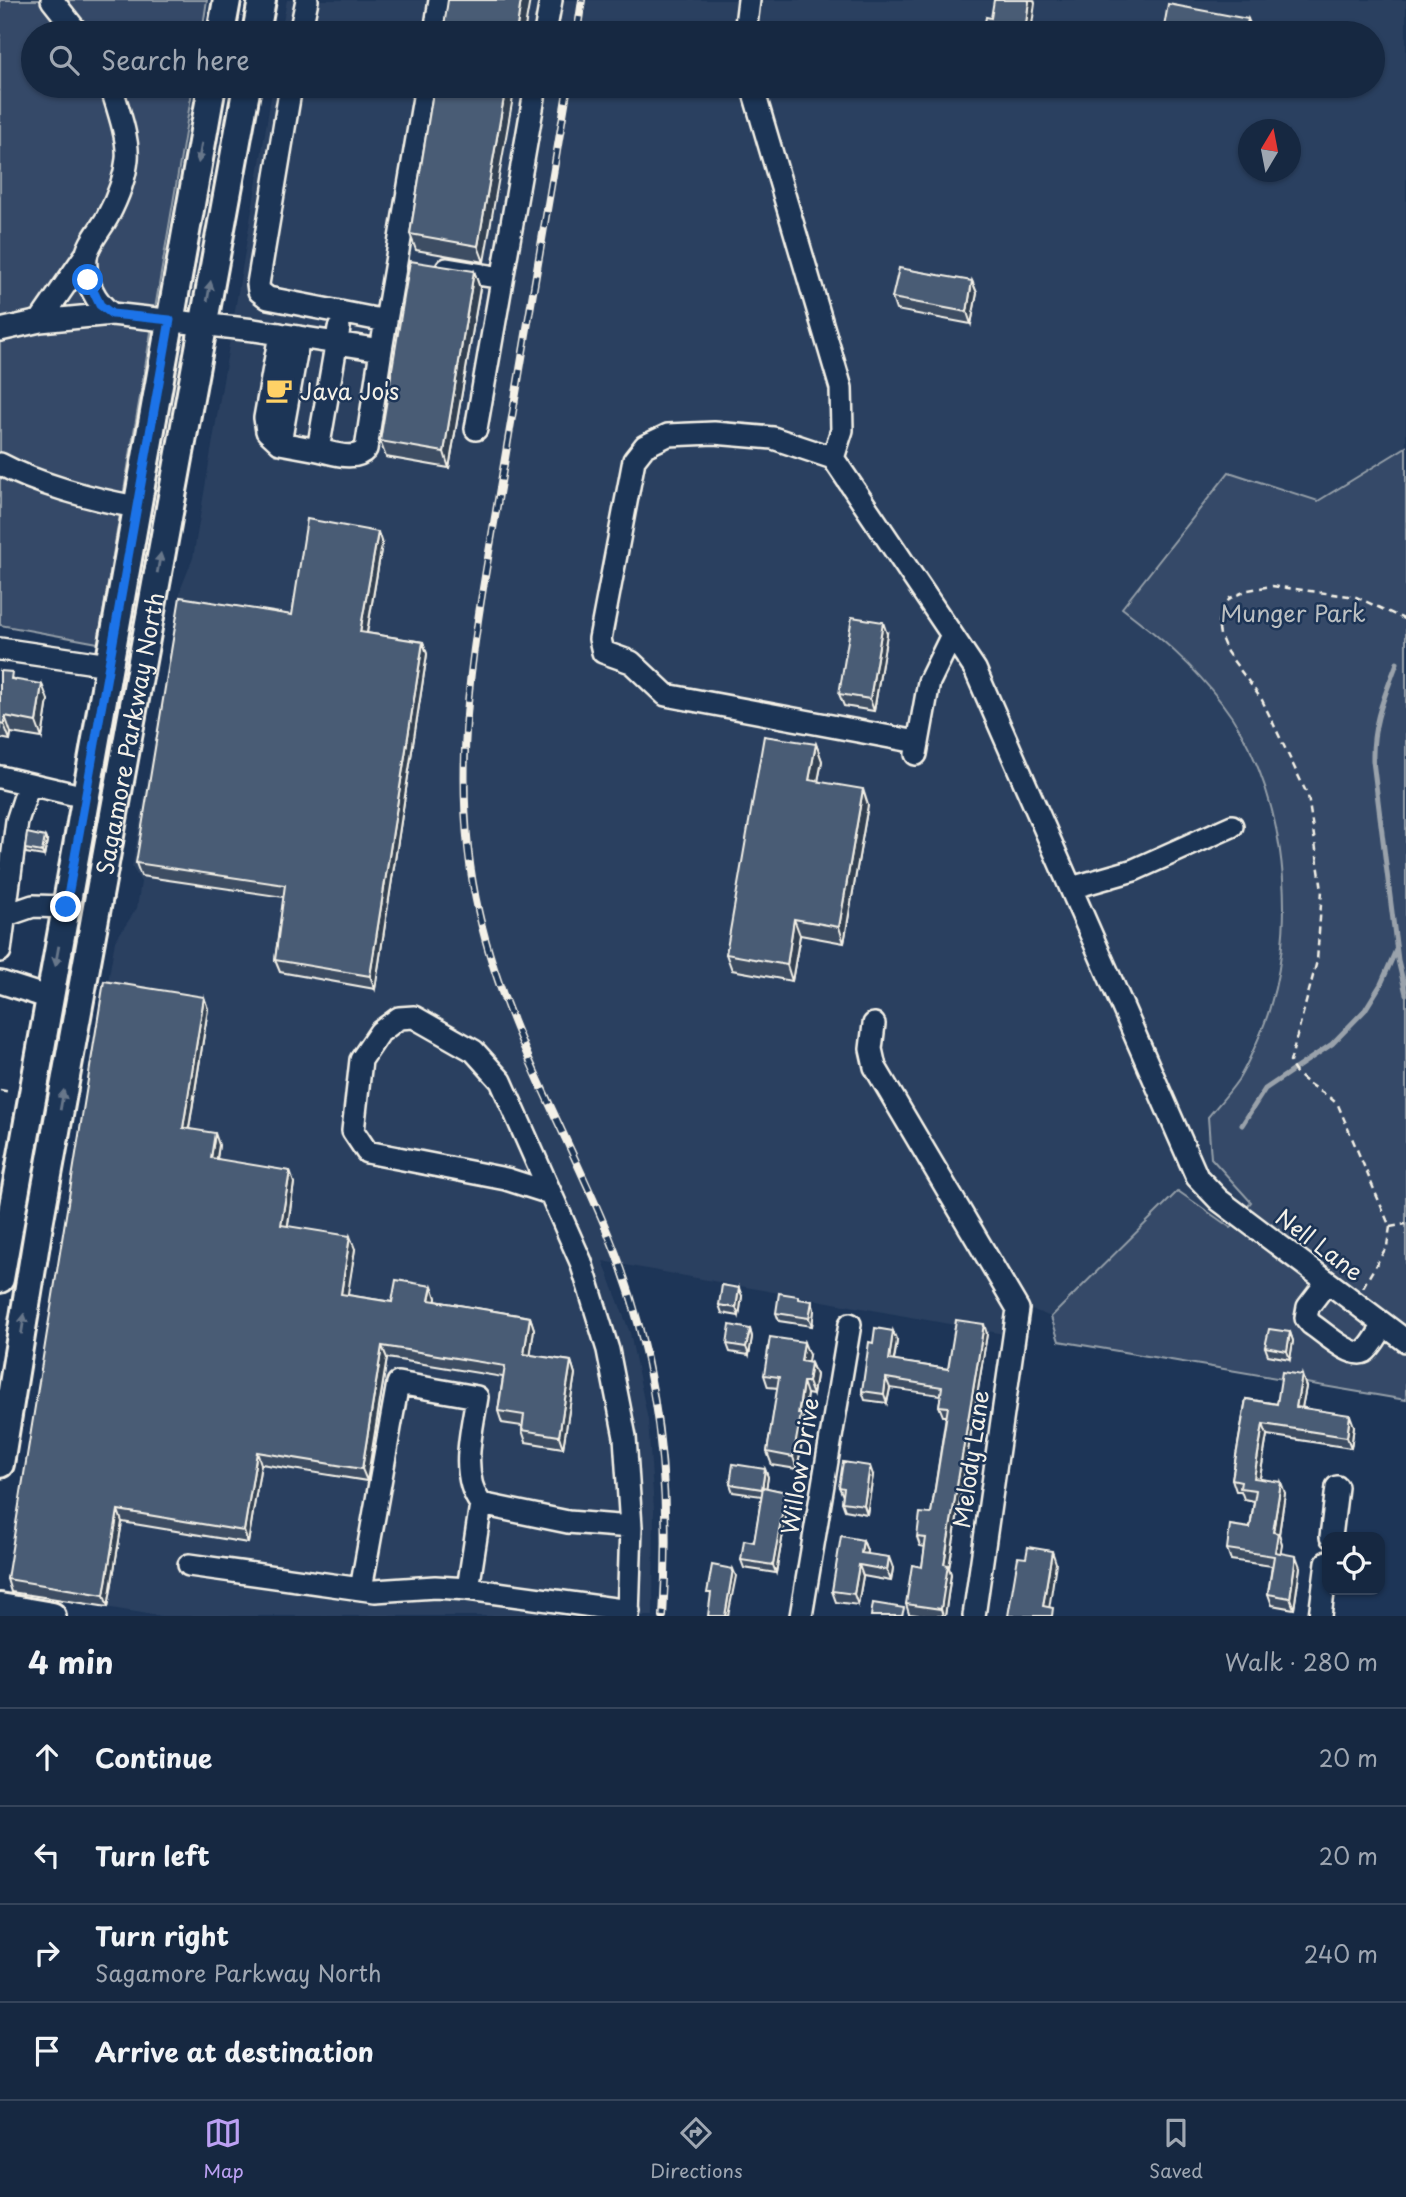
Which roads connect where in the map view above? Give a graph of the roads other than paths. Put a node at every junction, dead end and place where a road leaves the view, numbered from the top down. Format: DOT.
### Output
graph roads {
  1 [pos="52,0"];
  2 [pos="227,0"];
  3 [pos="262,0"];
  4 [pos="307,0"];
  5 [pos="440,0"];
  6 [pos="551,0"];
  7 [pos="749,0"];
  8 [pos="69,21"];
  9 [pos="223,21"];
  10 [pos="258,21"];
  11 [pos="303,21"];
  12 [pos="437,21"];
  13 [pos="547,21"];
  14 [pos="746,21"];
  15 [pos="115,98"];
  16 [pos="210,98"];
  17 [pos="245,98"];
  18 [pos="289,98"];
  19 [pos="424,98"];
  20 [pos="534,98"];
  21 [pos="756,98"];
  22 [pos="85,257"];
  23 [pos="396,260"];
  24 [pos="502,278"];
  25 [pos="342,313"];
  26 [pos="112,314"];
  27 [pos="170,320"];
  28 [pos="40,321"];
  29 [pos="386,321"];
  30 [pos="203,326"];
  31 [pos="0,330"];
  32 [pos="289,335"];
  33 [pos="337,342"];
  34 [pos="381,350"];
  35 [pos="476,429"];
  36 [pos="318,450"];
  37 [pos="833,458"];
  38 [pos="0,464"];
  39 [pos="137,507"];
  40 [pos="952,635"];
  41 [pos="0,649"];
  42 [pos="109,665"];
  43 [pos="0,777"];
  44 [pos="29,784"];
  45 [pos="86,797"];
  46 [pos="1232,826"];
  47 [pos="1071,888"];
  48 [pos="66,907"];
  49 [pos="4,916"];
  50 [pos="0,951"];
  51 [pos="0,982"];
  52 [pos="50,998"];
  53 [pos="874,1024"];
  54 [pos="550,1193"];
  55 [pos="6,1207"];
  56 [pos="0,1279"];
  57 [pos="1327,1282"];
  58 [pos="850,1324"];
  59 [pos="1384,1325"];
  60 [pos="1406,1340"];
  61 [pos="0,1464"];
  62 [pos="1337,1487"];
  63 [pos="481,1504"];
  64 [pos="631,1527"];
  65 [pos="1332,1532"];
  66 [pos="189,1565"];
  67 [pos="361,1589"];
  68 [pos="468,1589"];
  69 [pos="1323,1595"];
  70 [pos="0,1607"];
  71 [pos="629,1614"];
  72 [pos="52,1616"];
  73 [pos="801,1616"];
  74 [pos="974,1616"];
  75 [pos="1320,1616"];
  1 -- 8 [label="street"];
  2 -- 9 [label="main road"];
  3 -- 10 [label="main road"];
  4 -- 11 [label="street"];
  5 -- 12 [label="street"];
  6 -- 13 [label="street"];
  7 -- 14 [label="street"];
  15 -- 22 [label="street"];
  16 -- 27 [label="main road, Sagamore Parkway North, one-way"];
  30 -- 17 [label="main road, Sagamore Parkway North, one-way"];
  18 -- 25 [label="street"];
  19 -- 23 [label="street"];
  20 -- 24 [label="street"];
  21 -- 37 [label="street"];
  22 -- 26 [label="street"];
  22 -- 28 [label="street"];
  23 -- 24 [label="street"];
  23 -- 29 [label="street"];
  24 -- 35 [label="street"];
  25 -- 29 [label="street"];
  25 -- 33 [label="street"];
  26 -- 27 [label="street"];
  26 -- 28 [label="street"];
  27 -- 30 [label="street"];
  27 -- 39 [label="main road, Sagamore Parkway North"];
  28 -- 31 [label="street"];
  29 -- 34 [label="street"];
  30 -- 32 [label="street"];
  61 -- 30 [label="main road, Sagamore Parkway North, one-way"];
  32 -- 33 [label="street"];
  32 -- 36 [label="street"];
  33 -- 34 [label="street"];
  33 -- 36 [label="street"];
  34 -- 36 [label="street"];
  37 -- 40 [label="street, Nell Lane"];
  37 -- 40 [label="street"];
  38 -- 39 [label="street"];
  39 -- 42 [label="main road, Sagamore Parkway North"];
  40 -- 47 [label="street, Nell Lane"];
  41 -- 42 [label="street"];
  42 -- 45 [label="main road, Sagamore Parkway North"];
  43 -- 44 [label="street"];
  44 -- 45 [label="street"];
  44 -- 49 [label="street"];
  45 -- 48 [label="main road, Sagamore Parkway North"];
  46 -- 47 [label="street"];
  47 -- 57 [label="street, Nell Lane"];
  48 -- 49 [label="street"];
  48 -- 52 [label="main road, Sagamore Parkway North, one-way"];
  49 -- 50 [label="street"];
  51 -- 52 [label="street"];
  52 -- 55 [label="main road, Sagamore Parkway North"];
  53 -- 74 [label="street, Melody Lane"];
  54 -- 54 [label="street"];
  54 -- 64 [label="street"];
  55 -- 56 [label="main road, Sagamore Parkway North"];
  57 -- 59 [label="street, Nell Lane"];
  57 -- 59 [label="street"];
  58 -- 73 [label="street, Willow Drive"];
  59 -- 60 [label="street, Nell Lane"];
  62 -- 65 [label="street"];
  63 -- 64 [label="street"];
  63 -- 67 [label="street"];
  63 -- 68 [label="street"];
  64 -- 71 [label="street"];
  66 -- 67 [label="street"];
  67 -- 68 [label="street"];
  68 -- 71 [label="street"];
  69 -- 75 [label="street"];
  70 -- 72 [label="main road"];
}
